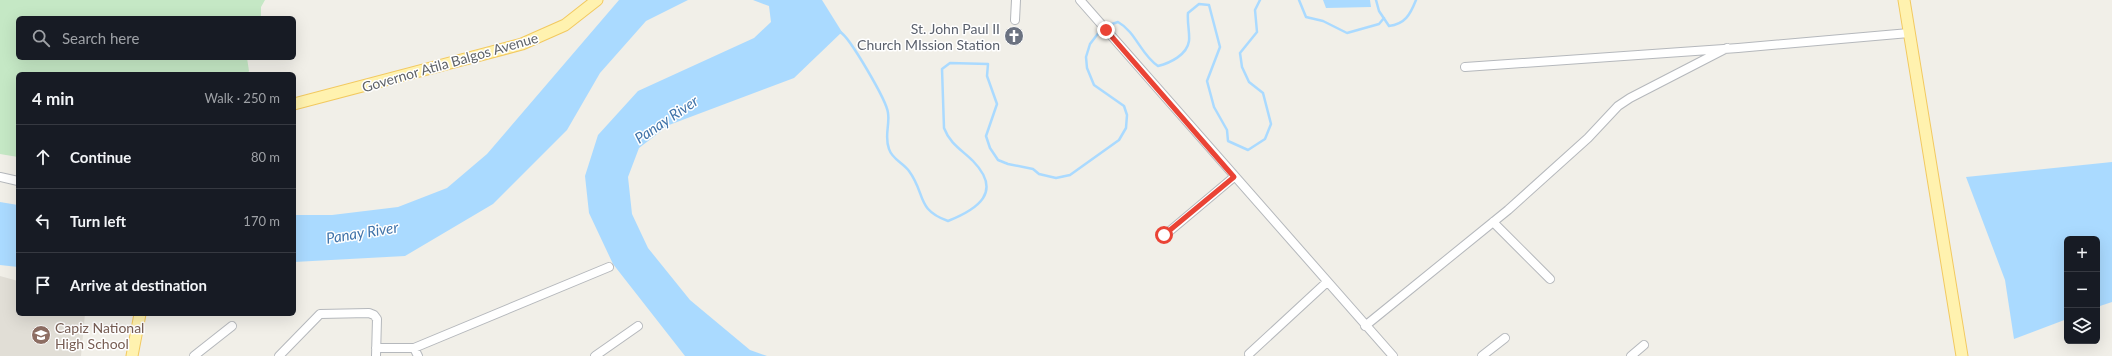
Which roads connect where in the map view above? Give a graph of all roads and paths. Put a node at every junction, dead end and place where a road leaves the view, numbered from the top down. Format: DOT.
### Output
graph roads {
  1 [pos="596,0"];
  2 [pos="1016,0"];
  3 [pos="1080,0"];
  4 [pos="1904,0"];
  5 [pos="1015,20"];
  6 [pos="1909,33"];
  7 [pos="1727,48"];
  8 [pos="1464,68"];
  9 [pos="296,103"];
  10 [pos="0,177"];
  11 [pos="1234,177"];
  12 [pos="16,181"];
  13 [pos="1493,222"];
  14 [pos="1164,235"];
  15 [pos="609,267"];
  16 [pos="1550,279"];
  17 [pos="1327,282"];
  18 [pos="140,316"];
  19 [pos="232,326"];
  20 [pos="638,326"];
  21 [pos="1365,326"];
  22 [pos="1505,338"];
  23 [pos="1644,345"];
  24 [pos="414,348"];
  25 [pos="376,352"];
  26 [pos="1248,354"];
  27 [pos="282,355"];
  28 [pos="132,356"];
  29 [pos="194,356"];
  30 [pos="418,356"];
  31 [pos="595,356"];
  32 [pos="1393,356"];
  33 [pos="1482,356"];
  34 [pos="1631,356"];
  35 [pos="1962,356"];
  1 -- 9 [label="main road, Governor Atila Balgos Avenue"];
  2 -- 5 [label="street"];
  3 -- 11 [label="street"];
  4 -- 6 [label="main road"];
  6 -- 7 [label="street"];
  6 -- 35 [label="main road"];
  7 -- 8 [label="street"];
  7 -- 13 [label="street"];
  10 -- 12 [label="street"];
  11 -- 14 [label="street"];
  11 -- 17 [label="street"];
  13 -- 16 [label="street"];
  13 -- 21 [label="street"];
  15 -- 24 [label="street"];
  17 -- 21 [label="street"];
  17 -- 26 [label="street"];
  18 -- 28 [label="main road"];
  19 -- 29 [label="street"];
  20 -- 31 [label="street"];
  21 -- 32 [label="street"];
  22 -- 33 [label="street"];
  23 -- 34 [label="street"];
  24 -- 25 [label="street"];
  24 -- 30 [label="street"];
  25 -- 27 [label="street"];
}
